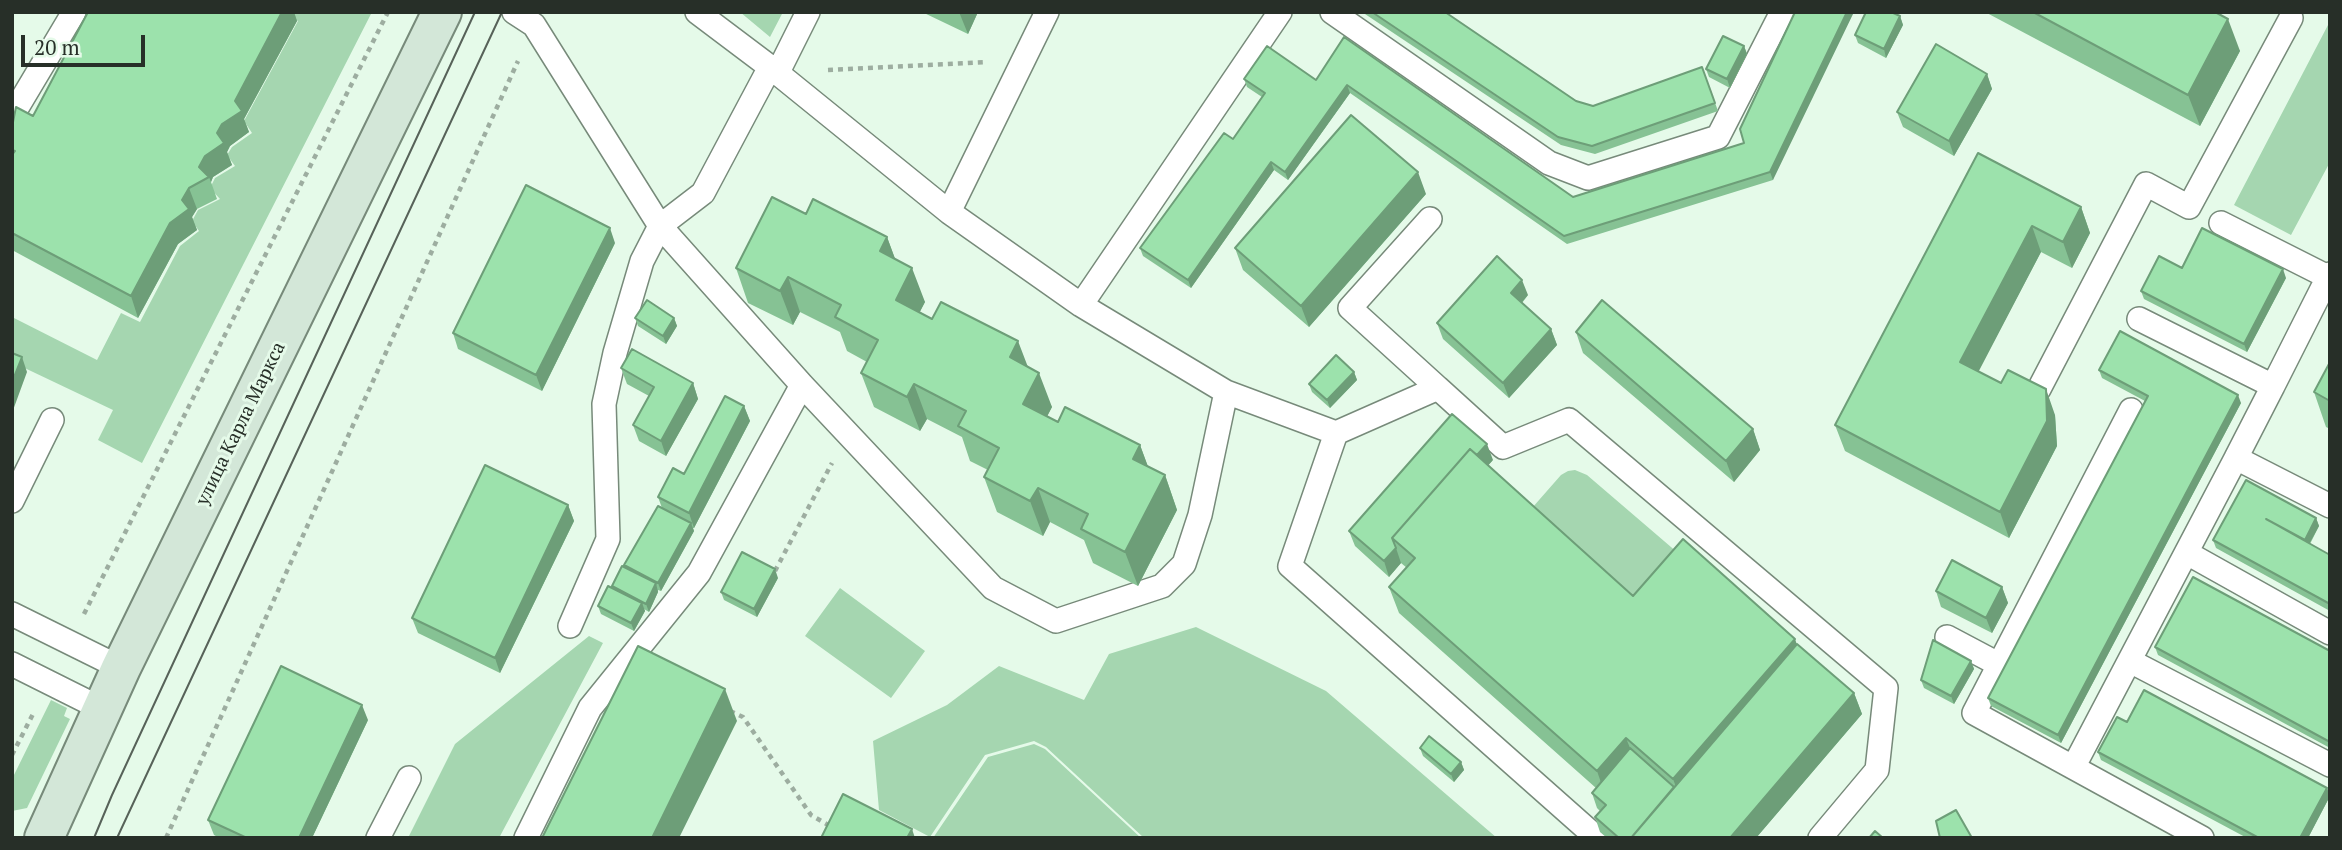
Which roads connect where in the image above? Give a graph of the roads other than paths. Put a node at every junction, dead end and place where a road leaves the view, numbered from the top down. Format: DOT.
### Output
graph roads {
  1 [pos="74,12"];
  2 [pos="442,12"];
  3 [pos="514,12"];
  4 [pos="697,12"];
  5 [pos="808,12"];
  6 [pos="1047,12"];
  7 [pos="1280,12"];
  8 [pos="1332,12"];
  9 [pos="1782,12"];
  10 [pos="2288,14"];
  11 [pos="537,18"];
  12 [pos="774,69"];
  13 [pos="12,116"];
  14 [pos="950,212"];
  15 [pos="1430,219"];
  16 [pos="2221,223"];
  17 [pos="660,226"];
  18 [pos="2329,275"];
  19 [pos="1080,305"];
  20 [pos="2138,319"];
  21 [pos="802,385"];
  22 [pos="2273,386"];
  23 [pos="1438,388"];
  24 [pos="2039,389"];
  25 [pos="1226,392"];
  26 [pos="2131,410"];
  27 [pos="52,420"];
  28 [pos="1336,433"];
  29 [pos="2235,458"];
  30 [pos="12,501"];
  31 [pos="2330,506"];
  32 [pos="2187,553"];
  33 [pos="12,614"];
  34 [pos="570,626"];
  35 [pos="2330,633"];
  36 [pos="1947,637"];
  37 [pos="2130,660"];
  38 [pos="12,664"];
  39 [pos="1998,664"];
  40 [pos="121,668"];
  41 [pos="102,709"];
  42 [pos="2330,765"];
  43 [pos="2074,766"];
  44 [pos="409,778"];
  45 [pos="52,835"];
  46 [pos="378,838"];
  47 [pos="526,838"];
  48 [pos="1597,838"];
  49 [pos="1819,838"];
  50 [pos="2202,838"];
  1 -- 13 [label="lane"];
  2 -- 40 [label="main road, улица Карла Маркса"];
  3 -- 11 [label="lane"];
  4 -- 12 [label="lane"];
  5 -- 12 [label="lane"];
  6 -- 14 [label="lane"];
  7 -- 19 [label="lane"];
  8 -- 9 [label="lane"];
  10 -- 24 [label="lane"];
  11 -- 17 [label="lane"];
  12 -- 14 [label="lane"];
  12 -- 17 [label="lane"];
  14 -- 19 [label="lane"];
  15 -- 23 [label="lane"];
  16 -- 18 [label="lane"];
  17 -- 21 [label="lane"];
  17 -- 34 [label="lane"];
  18 -- 22 [label="lane"];
  19 -- 25 [label="lane"];
  20 -- 22 [label="lane"];
  21 -- 25 [label="lane"];
  21 -- 47 [label="lane"];
  22 -- 29 [label="lane"];
  23 -- 28 [label="lane"];
  23 -- 49 [label="lane"];
  25 -- 28 [label="lane"];
  26 -- 39 [label="lane"];
  27 -- 30 [label="lane"];
  28 -- 48 [label="lane"];
  29 -- 31 [label="lane"];
  29 -- 32 [label="lane"];
  32 -- 35 [label="lane"];
  32 -- 37 [label="lane"];
  33 -- 40 [label="lane"];
  36 -- 39 [label="lane"];
  37 -- 42 [label="lane"];
  37 -- 43 [label="lane"];
  38 -- 41 [label="lane"];
  39 -- 43 [label="lane"];
  40 -- 41 [label="main road, улица Карла Маркса"];
  41 -- 45 [label="main road, улица Карла Маркса"];
  43 -- 50 [label="lane"];
  44 -- 46 [label="lane"];
}
